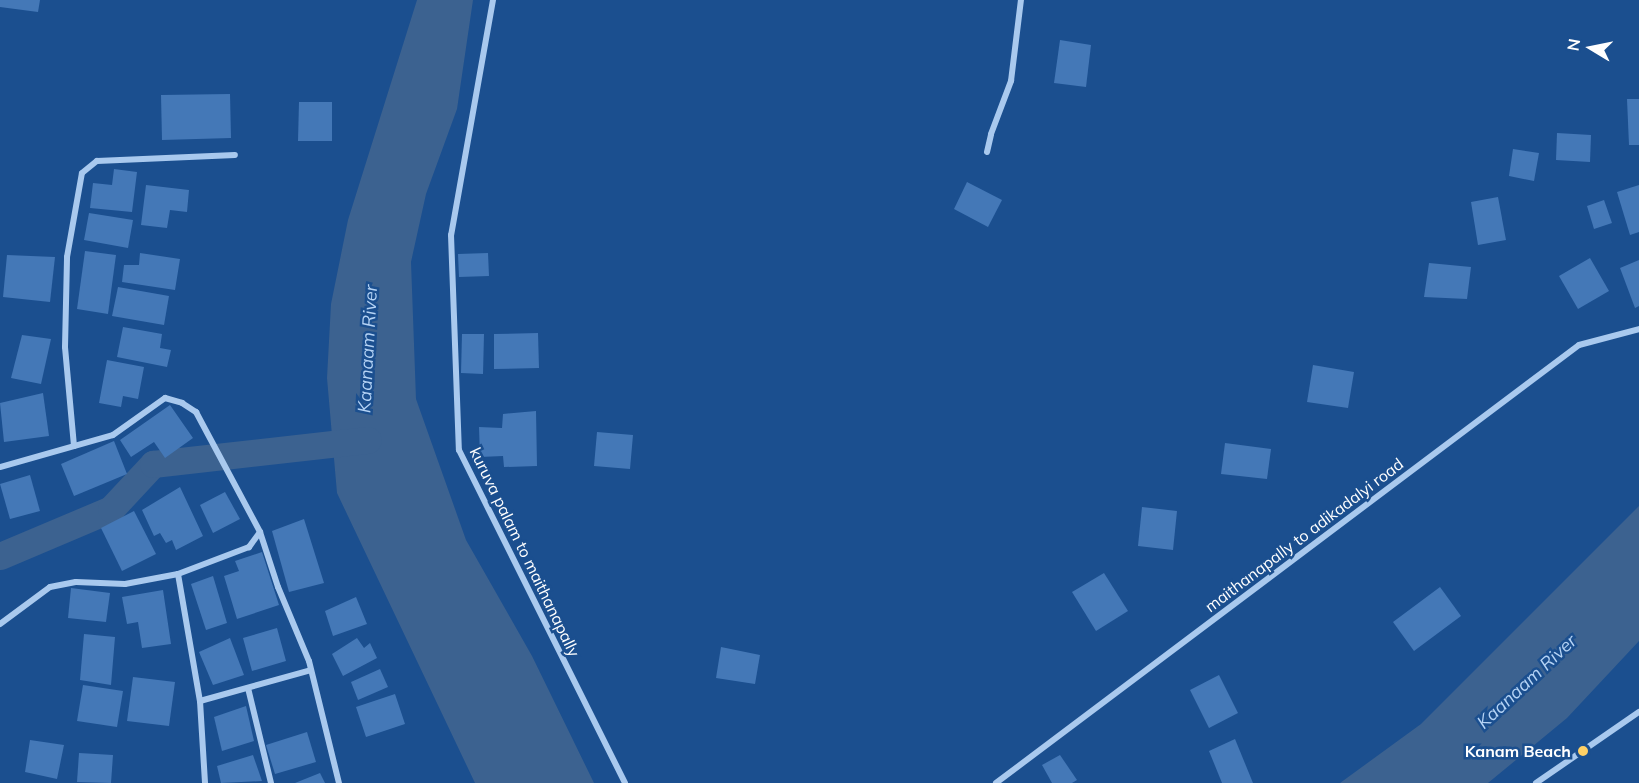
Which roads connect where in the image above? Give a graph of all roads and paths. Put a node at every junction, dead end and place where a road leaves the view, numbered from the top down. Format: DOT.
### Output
graph roads {
  1 [pos="494,0"];
  2 [pos="1021,0"];
  3 [pos="987,152"];
  4 [pos="235,155"];
  5 [pos="1639,329"];
  6 [pos="74,446"];
  7 [pos="0,467"];
  8 [pos="260,532"];
  9 [pos="178,574"];
  10 [pos="0,624"];
  11 [pos="311,670"];
  12 [pos="248,688"];
  13 [pos="200,701"];
  14 [pos="1639,712"];
  15 [pos="205,783"];
  16 [pos="271,783"];
  17 [pos="339,783"];
  18 [pos="625,783"];
  19 [pos="996,783"];
  20 [pos="1536,783"];
  1 -- 18 [label="street, kuruva palam to maithanapally"];
  2 -- 3 [label="street"];
  4 -- 6 [label="street"];
  5 -- 19 [label="street, maithanapally to adikadalyi road"];
  6 -- 7 [label="street"];
  6 -- 8 [label="street"];
  8 -- 9 [label="street"];
  8 -- 11 [label="street"];
  9 -- 10 [label="street"];
  9 -- 13 [label="street"];
  11 -- 12 [label="street"];
  11 -- 17 [label="street"];
  12 -- 13 [label="street"];
  12 -- 16 [label="street"];
  13 -- 15 [label="street"];
  14 -- 20 [label="street"];
}
